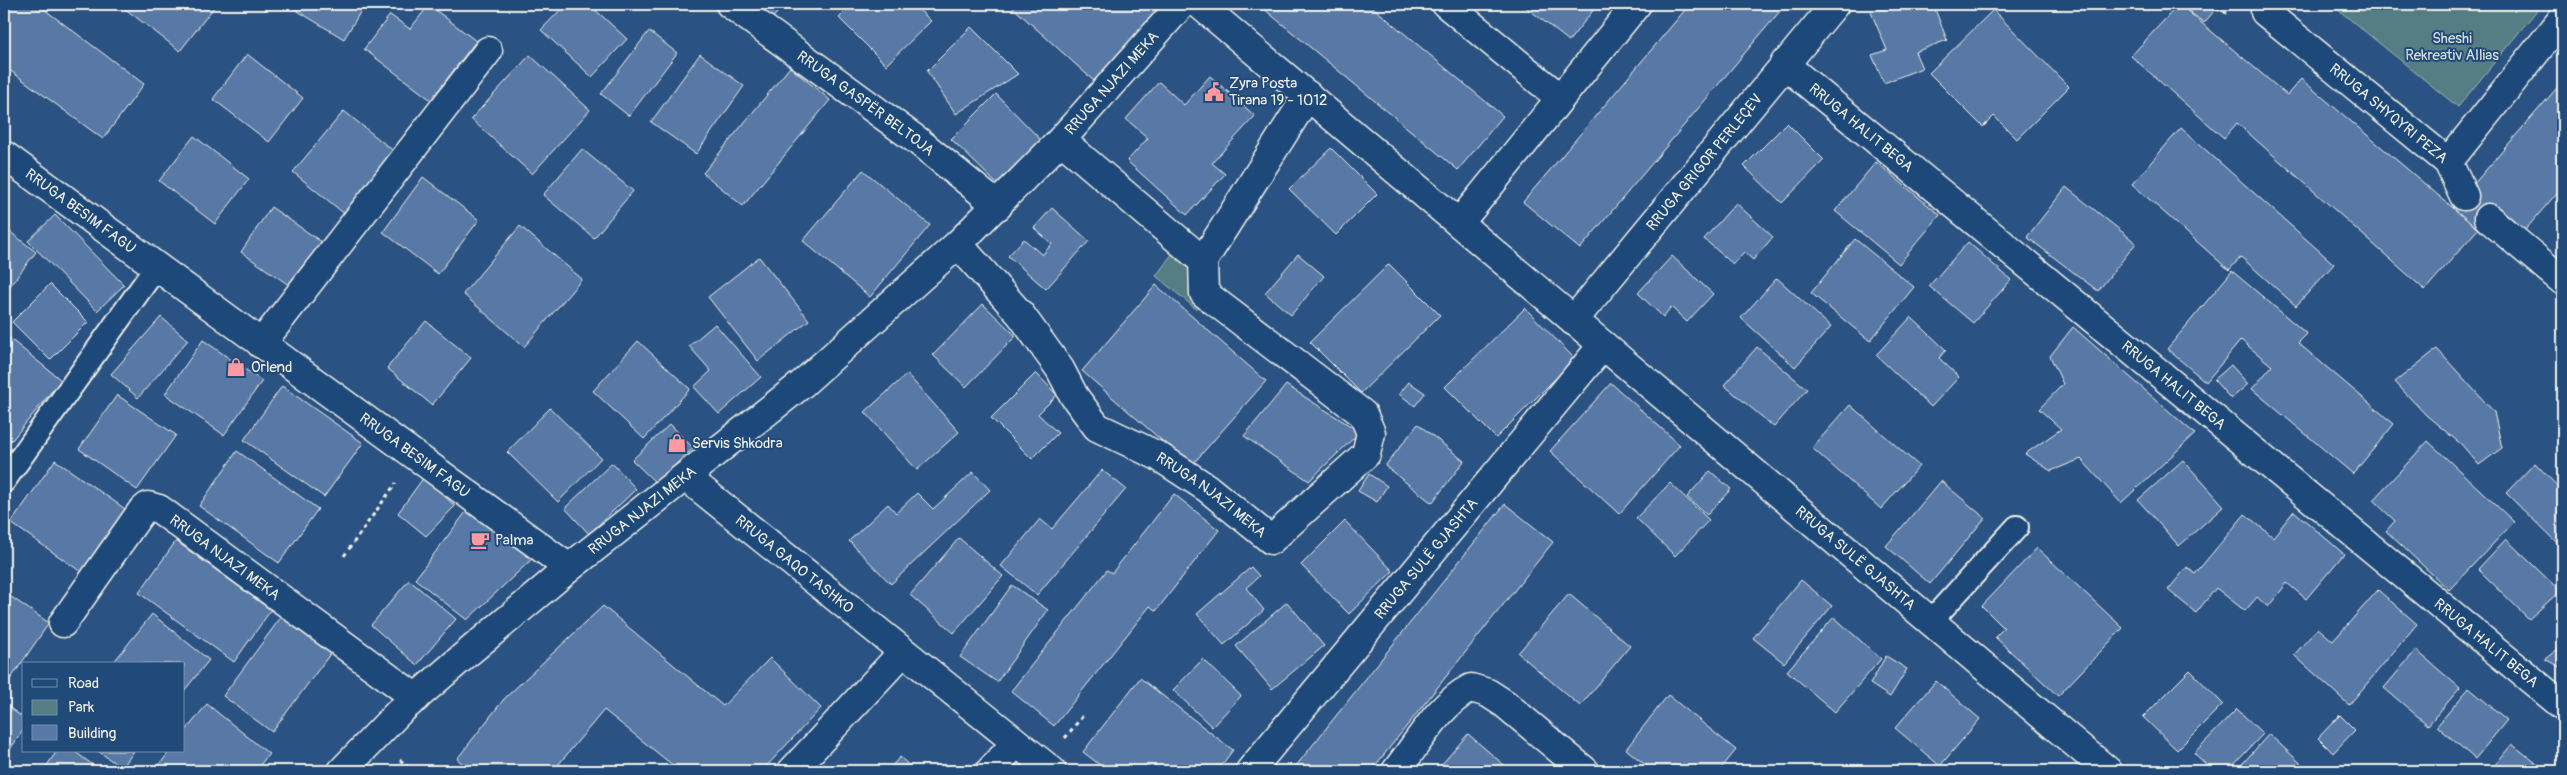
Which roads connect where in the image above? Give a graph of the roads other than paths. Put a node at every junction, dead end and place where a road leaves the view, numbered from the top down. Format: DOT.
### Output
graph roads {
  1 [pos="730,4"];
  2 [pos="1182,4"];
  3 [pos="1199,4"];
  4 [pos="1446,4"];
  5 [pos="1637,4"];
  6 [pos="1835,4"];
  7 [pos="2271,4"];
  8 [pos="2563,18"];
  9 [pos="488,52"];
  10 [pos="1784,64"];
  11 [pos="1308,95"];
  12 [pos="1560,98"];
  13 [pos="1061,140"];
  14 [pos="4,155"];
  15 [pos="2448,162"];
  16 [pos="2464,196"];
  17 [pos="998,206"];
  18 [pos="2488,218"];
  19 [pos="1460,222"];
  20 [pos="958,244"];
  21 [pos="1203,261"];
  22 [pos="157,266"];
  23 [pos="2563,281"];
  24 [pos="1573,321"];
  25 [pos="261,344"];
  26 [pos="1603,345"];
  27 [pos="686,477"];
  28 [pos="4,481"];
  29 [pos="2017,526"];
  30 [pos="568,568"];
  31 [pos="1930,622"];
  32 [pos="63,624"];
  33 [pos="903,652"];
  34 [pos="416,698"];
  35 [pos="2563,706"];
  36 [pos="1016,743"];
  37 [pos="342,771"];
  38 [pos="792,771"];
  39 [pos="990,771"];
  40 [pos="1052,771"];
  41 [pos="1250,771"];
  42 [pos="1396,771"];
  43 [pos="1586,771"];
  44 [pos="2108,771"];
  1 -- 17 [label="street, RRUGA GASPËR BELTOJA"];
  2 -- 13 [label="street, RRUGA NJAZI MEKA"];
  3 -- 11 [label="street, RRUGA SULË GJASHTA"];
  4 -- 12 [label="street"];
  5 -- 12 [label="street"];
  6 -- 10 [label="street, RRUGA GRIGOR PERLEÇEV"];
  7 -- 15 [label="street, RRUGA SHYQYRI PEZA"];
  8 -- 15 [label="street, RRUGA SHYQYRI PEZA"];
  9 -- 25 [label="street"];
  10 -- 24 [label="street, RRUGA GRIGOR PERLEÇEV"];
  10 -- 35 [label="street, RRUGA HALIT BEGA"];
  11 -- 19 [label="street, RRUGA SULË GJASHTA"];
  11 -- 21 [label="street"];
  12 -- 19 [label="street"];
  13 -- 17 [label="street, RRUGA NJAZI MEKA"];
  13 -- 21 [label="street, RRUGA NJAZI MEKA"];
  14 -- 22 [label="street, RRUGA BESIM FAGU"];
  15 -- 16 [label="street"];
  17 -- 20 [label="street, RRUGA NJAZI MEKA"];
  18 -- 23 [label="street"];
  19 -- 24 [label="street, RRUGA SULË GJASHTA"];
  20 -- 21 [label="street, RRUGA NJAZI MEKA"];
  20 -- 27 [label="street, RRUGA NJAZI MEKA"];
  22 -- 25 [label="street, RRUGA BESIM FAGU"];
  22 -- 28 [label="lane"];
  24 -- 26 [label="street, RRUGA SULË GJASHTA"];
  25 -- 30 [label="street, RRUGA BESIM FAGU"];
  26 -- 31 [label="street, RRUGA SULË GJASHTA"];
  26 -- 41 [label="street, RRUGA SULË GJASHTA"];
  27 -- 30 [label="street, RRUGA NJAZI MEKA"];
  27 -- 33 [label="street, RRUGA GAQO TASHKO"];
  29 -- 31 [label="lane"];
  30 -- 34 [label="street, RRUGA NJAZI MEKA"];
  31 -- 44 [label="street, RRUGA SULË GJASHTA"];
  32 -- 34 [label="street, RRUGA NJAZI MEKA"];
  33 -- 36 [label="street, RRUGA GAQO TASHKO"];
  33 -- 38 [label="street"];
  34 -- 37 [label="street, RRUGA NJAZI MEKA"];
  36 -- 39 [label="street"];
  36 -- 40 [label="street, RRUGA GAQO TASHKO"];
  42 -- 43 [label="street"];
}
